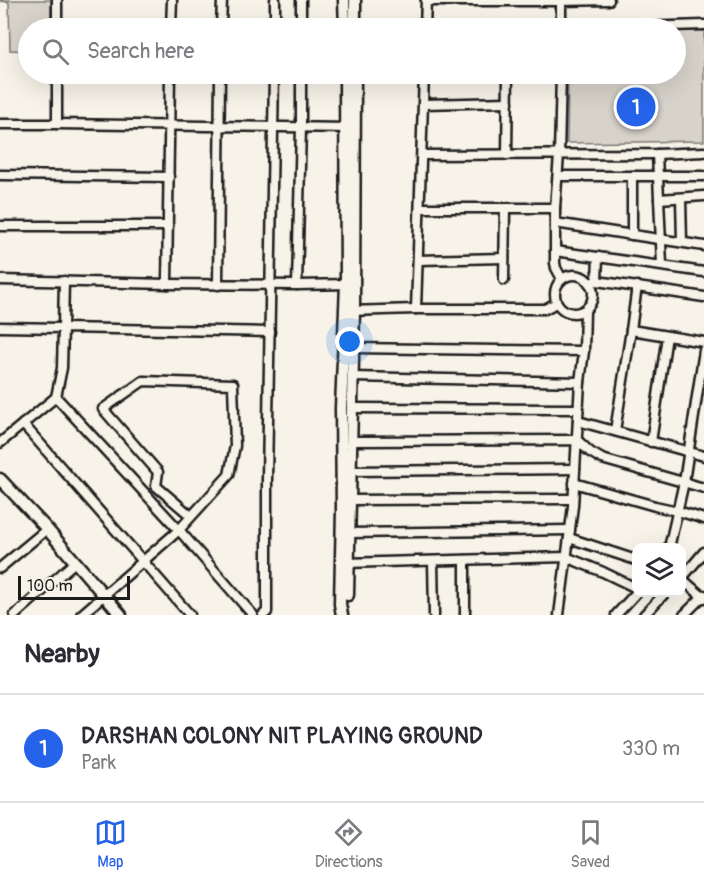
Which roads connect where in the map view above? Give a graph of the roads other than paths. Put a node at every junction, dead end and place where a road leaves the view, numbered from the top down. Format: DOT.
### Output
graph roads {
  1 [pos="57,0"];
  2 [pos="172,0"];
  3 [pos="222,0"];
  4 [pos="275,0"];
  5 [pos="301,0"];
  6 [pos="344,0"];
  7 [pos="355,0"];
  8 [pos="473,0"];
  9 [pos="609,0"];
  10 [pos="426,1"];
  11 [pos="561,1"];
  12 [pos="57,18"];
  13 [pos="171,18"];
  14 [pos="222,18"];
  15 [pos="275,18"];
  16 [pos="301,18"];
  17 [pos="345,18"];
  18 [pos="355,18"];
  19 [pos="425,18"];
  20 [pos="561,18"];
  21 [pos="704,25"];
  22 [pos="686,26"];
  23 [pos="57,84"];
  24 [pos="170,84"];
  25 [pos="220,84"];
  26 [pos="274,84"];
  27 [pos="301,84"];
  28 [pos="346,84"];
  29 [pos="354,84"];
  30 [pos="424,84"];
  31 [pos="508,84"];
  32 [pos="561,84"];
  33 [pos="508,102"];
  34 [pos="423,104"];
  35 [pos="0,124"];
  36 [pos="57,124"];
  37 [pos="169,126"];
  38 [pos="219,127"];
  39 [pos="301,127"];
  40 [pos="273,128"];
  41 [pos="350,128"];
  42 [pos="704,152"];
  43 [pos="657,154"];
  44 [pos="422,155"];
  45 [pos="507,155"];
  46 [pos="559,155"];
  47 [pos="0,175"];
  48 [pos="558,176"];
  49 [pos="632,176"];
  50 [pos="658,176"];
  51 [pos="704,176"];
  52 [pos="169,177"];
  53 [pos="704,196"];
  54 [pos="681,198"];
  55 [pos="659,199"];
  56 [pos="420,208"];
  57 [pos="505,208"];
  58 [pos="555,208"];
  59 [pos="555,223"];
  60 [pos="0,226"];
  61 [pos="168,226"];
  62 [pos="632,235"];
  63 [pos="660,238"];
  64 [pos="682,242"];
  65 [pos="704,246"];
  66 [pos="555,251"];
  67 [pos="598,257"];
  68 [pos="504,258"];
  69 [pos="418,260"];
  70 [pos="662,265"];
  71 [pos="704,272"];
  72 [pos="562,279"];
  73 [pos="0,280"];
  74 [pos="504,280"];
  75 [pos="64,281"];
  76 [pos="593,282"];
  77 [pos="166,284"];
  78 [pos="350,284"];
  79 [pos="218,285"];
  80 [pos="271,285"];
  81 [pos="297,285"];
  82 [pos="637,286"];
  83 [pos="704,297"];
  84 [pos="556,303"];
  85 [pos="416,309"];
  86 [pos="585,310"];
  87 [pos="350,311"];
  88 [pos="0,327"];
  89 [pos="63,328"];
  90 [pos="631,330"];
  91 [pos="270,332"];
  92 [pos="667,336"];
  93 [pos="704,342"];
  94 [pos="353,348"];
  95 [pos="704,350"];
  96 [pos="584,351"];
  97 [pos="353,376"];
  98 [pos="580,382"];
  99 [pos="56,397"];
  100 [pos="347,408"];
  101 [pos="578,409"];
  102 [pos="578,421"];
  103 [pos="23,424"];
  104 [pos="615,431"];
  105 [pos="576,440"];
  106 [pos="351,441"];
  107 [pos="651,442"];
  108 [pos="0,443"];
  109 [pos="688,452"];
  110 [pos="704,456"];
  111 [pos="347,468"];
  112 [pos="575,469"];
  113 [pos="0,479"];
  114 [pos="684,482"];
  115 [pos="574,483"];
  116 [pos="704,488"];
  117 [pos="573,498"];
  118 [pos="346,500"];
  119 [pos="678,511"];
  120 [pos="191,516"];
  121 [pos="704,519"];
  122 [pos="47,529"];
  123 [pos="179,530"];
  124 [pos="349,533"];
  125 [pos="569,534"];
  126 [pos="670,543"];
  127 [pos="704,552"];
  128 [pos="566,557"];
  129 [pos="632,558"];
  130 [pos="465,560"];
  131 [pos="143,561"];
  132 [pos="433,561"];
  133 [pos="75,562"];
  134 [pos="345,563"];
  135 [pos="0,568"];
  136 [pos="686,572"];
  137 [pos="686,582"];
  138 [pos="632,586"];
  139 [pos="104,595"];
  140 [pos="703,596"];
  141 [pos="632,597"];
  142 [pos="661,597"];
  143 [pos="345,610"];
  144 [pos="15,615"];
  145 [pos="81,615"];
  146 [pos="121,615"];
  147 [pos="190,615"];
  148 [pos="253,615"];
  149 [pos="263,615"];
  150 [pos="434,615"];
  151 [pos="465,615"];
  152 [pos="559,615"];
  153 [pos="616,615"];
  154 [pos="644,615"];
  155 [pos="684,615"];
  1 -- 12 [label="street"];
  2 -- 13 [label="street"];
  3 -- 14 [label="street"];
  4 -- 15 [label="street"];
  5 -- 16 [label="street"];
  6 -- 17 [label="street"];
  7 -- 18 [label="street"];
  8 -- 10 [label="street"];
  8 -- 11 [label="street"];
  9 -- 11 [label="street"];
  10 -- 19 [label="street"];
  11 -- 20 [label="street"];
  21 -- 22 [label="street"];
  23 -- 36 [label="street"];
  24 -- 37 [label="street"];
  25 -- 38 [label="street"];
  26 -- 40 [label="street"];
  27 -- 39 [label="street"];
  28 -- 41 [label="street"];
  29 -- 41 [label="street"];
  30 -- 34 [label="street"];
  31 -- 33 [label="street"];
  32 -- 46 [label="street"];
  33 -- 34 [label="street"];
  33 -- 45 [label="street"];
  34 -- 44 [label="street"];
  35 -- 36 [label="street"];
  36 -- 37 [label="street"];
  37 -- 38 [label="street"];
  37 -- 52 [label="street"];
  38 -- 40 [label="street"];
  38 -- 79 [label="street"];
  39 -- 40 [label="street"];
  39 -- 41 [label="street"];
  39 -- 81 [label="street"];
  40 -- 80 [label="street"];
  41 -- 78 [label="street"];
  42 -- 43 [label="street"];
  43 -- 46 [label="street"];
  43 -- 50 [label="street"];
  44 -- 45 [label="street"];
  44 -- 56 [label="street"];
  45 -- 46 [label="street"];
  46 -- 48 [label="street"];
  47 -- 52 [label="street"];
  48 -- 49 [label="street"];
  48 -- 58 [label="street"];
  49 -- 50 [label="street"];
  49 -- 62 [label="street"];
  50 -- 51 [label="street"];
  50 -- 55 [label="street"];
  52 -- 61 [label="street"];
  53 -- 54 [label="street"];
  54 -- 55 [label="street"];
  54 -- 64 [label="street"];
  55 -- 63 [label="street"];
  56 -- 57 [label="street"];
  56 -- 69 [label="street"];
  57 -- 58 [label="street"];
  57 -- 68 [label="street"];
  58 -- 59 [label="street"];
  59 -- 62 [label="street"];
  59 -- 66 [label="street"];
  60 -- 61 [label="street"];
  61 -- 77 [label="street"];
  62 -- 63 [label="street"];
  63 -- 64 [label="street"];
  63 -- 70 [label="street"];
  64 -- 65 [label="street"];
  66 -- 67 [label="street"];
  66 -- 72 [label="street"];
  67 -- 70 [label="street"];
  67 -- 76 [label="street"];
  68 -- 69 [label="street"];
  68 -- 74 [label="street"];
  69 -- 85 [label="street"];
  70 -- 71 [label="street"];
  72 -- 76 [label="street"];
  72 -- 84 [label="street"];
  73 -- 75 [label="street"];
  75 -- 77 [label="street"];
  75 -- 89 [label="street"];
  76 -- 82 [label="street"];
  76 -- 86 [label="street"];
  77 -- 79 [label="street"];
  78 -- 81 [label="street"];
  78 -- 87 [label="street"];
  79 -- 80 [label="street"];
  80 -- 81 [label="street"];
  80 -- 91 [label="street"];
  82 -- 83 [label="street"];
  82 -- 90 [label="street"];
  84 -- 85 [label="street"];
  84 -- 86 [label="street"];
  85 -- 87 [label="street"];
  86 -- 96 [label="street"];
  87 -- 94 [label="street"];
  87 -- 100 [label="street"];
  88 -- 89 [label="street"];
  89 -- 91 [label="street"];
  89 -- 99 [label="street"];
  90 -- 92 [label="street"];
  90 -- 104 [label="street"];
  91 -- 149 [label="street"];
  92 -- 93 [label="street"];
  92 -- 107 [label="street"];
  94 -- 96 [label="street"];
  94 -- 97 [label="street"];
  95 -- 109 [label="street"];
  96 -- 98 [label="street"];
  97 -- 98 [label="street"];
  97 -- 100 [label="street"];
  98 -- 101 [label="street"];
  99 -- 103 [label="street"];
  99 -- 123 [label="street"];
  100 -- 101 [label="street"];
  100 -- 106 [label="street"];
  100 -- 111 [label="street"];
  101 -- 102 [label="street"];
  102 -- 104 [label="street"];
  102 -- 105 [label="street"];
  103 -- 108 [label="street"];
  103 -- 131 [label="street"];
  104 -- 107 [label="street"];
  105 -- 106 [label="street"];
  105 -- 112 [label="street"];
  105 -- 114 [label="street"];
  106 -- 111 [label="street"];
  107 -- 109 [label="street"];
  109 -- 110 [label="street"];
  109 -- 114 [label="street"];
  111 -- 112 [label="street"];
  111 -- 118 [label="street"];
  112 -- 115 [label="street"];
  113 -- 122 [label="street"];
  114 -- 116 [label="street"];
  114 -- 119 [label="street"];
  115 -- 117 [label="street"];
  115 -- 119 [label="street"];
  117 -- 118 [label="street"];
  117 -- 125 [label="street"];
  118 -- 124 [label="street"];
  118 -- 134 [label="street"];
  119 -- 121 [label="street"];
  119 -- 126 [label="street"];
  120 -- 120 [label="street"];
  120 -- 123 [label="street"];
  122 -- 133 [label="street"];
  122 -- 135 [label="street"];
  123 -- 131 [label="street"];
  123 -- 148 [label="street"];
  124 -- 125 [label="street"];
  124 -- 134 [label="street"];
  125 -- 128 [label="street"];
  125 -- 129 [label="street"];
  127 -- 136 [label="street"];
  128 -- 130 [label="street"];
  128 -- 138 [label="street"];
  128 -- 152 [label="street"];
  130 -- 132 [label="street"];
  130 -- 151 [label="street"];
  131 -- 139 [label="street"];
  131 -- 147 [label="street"];
  132 -- 134 [label="street"];
  132 -- 150 [label="street"];
  133 -- 139 [label="street"];
  133 -- 144 [label="street"];
  134 -- 143 [label="street"];
  137 -- 140 [label="street"];
  139 -- 145 [label="street"];
  139 -- 146 [label="street"];
  140 -- 155 [label="street"];
  141 -- 153 [label="street"];
  142 -- 154 [label="street"];
}
